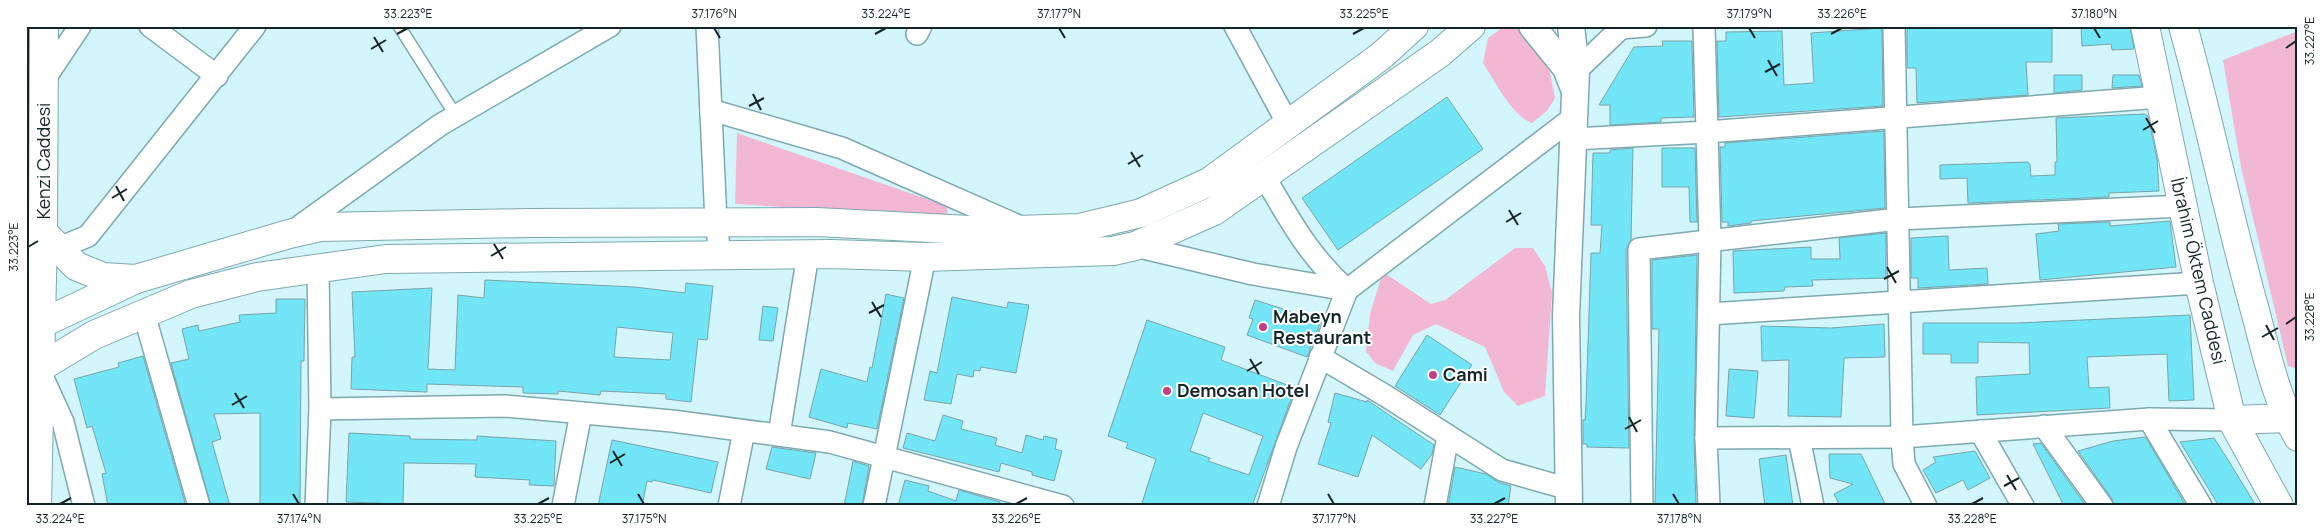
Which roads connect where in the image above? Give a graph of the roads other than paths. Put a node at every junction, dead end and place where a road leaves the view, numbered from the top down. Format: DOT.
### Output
graph roads {
  1 [pos="44,26"];
  2 [pos="80,26"];
  3 [pos="150,26"];
  4 [pos="255,26"];
  5 [pos="399,26"];
  6 [pos="610,26"];
  7 [pos="707,26"];
  8 [pos="1235,26"];
  9 [pos="1414,26"];
  10 [pos="1470,26"];
  11 [pos="1532,26"];
  12 [pos="1571,26"];
  13 [pos="1646,26"];
  14 [pos="1704,26"];
  15 [pos="1894,26"];
  16 [pos="2145,26"];
  17 [pos="2184,26"];
  18 [pos="2194,26"];
  19 [pos="1622,27"];
  20 [pos="217,76"];
  21 [pos="44,80"];
  22 [pos="1575,81"];
  23 [pos="2160,97"];
  24 [pos="2203,97"];
  25 [pos="711,110"];
  26 [pos="456,116"];
  27 [pos="1896,118"];
  28 [pos="1288,124"];
  29 [pos="1574,128"];
  30 [pos="1707,132"];
  31 [pos="1264,176"];
  32 [pos="2183,206"];
  33 [pos="1898,219"];
  34 [pos="716,222"];
  35 [pos="1025,230"];
  36 [pos="289,234"];
  37 [pos="88,236"];
  38 [pos="51,240"];
  39 [pos="1710,240"];
  40 [pos="1135,246"];
  41 [pos="808,254"];
  42 [pos="720,255"];
  43 [pos="925,257"];
  44 [pos="318,268"];
  45 [pos="84,269"];
  46 [pos="136,279"];
  47 [pos="2199,283"];
  48 [pos="1347,290"];
  49 [pos="1899,303"];
  50 [pos="144,314"];
  51 [pos="1709,314"];
  52 [pos="33,328"];
  53 [pos="1320,357"];
  54 [pos="32,372"];
  55 [pos="320,409"];
  56 [pos="581,413"];
  57 [pos="2149,419"];
  58 [pos="2232,420"];
  59 [pos="2295,423"];
  60 [pos="2044,426"];
  61 [pos="744,430"];
  62 [pos="1980,431"];
  63 [pos="779,435"];
  64 [pos="1448,436"];
  65 [pos="1902,437"];
  66 [pos="1706,438"];
  67 [pos="1799,438"];
  68 [pos="884,456"];
  69 [pos="1569,497"];
  70 [pos="37,506"];
  71 [pos="84,506"];
  72 [pos="199,506"];
  73 [pos="316,506"];
  74 [pos="563,506"];
  75 [pos="729,506"];
  76 [pos="874,506"];
  77 [pos="1063,506"];
  78 [pos="1268,506"];
  79 [pos="1435,506"];
  80 [pos="1642,506"];
  81 [pos="1709,506"];
  82 [pos="1814,506"];
  83 [pos="1926,506"];
  84 [pos="2023,506"];
  85 [pos="2102,506"];
  86 [pos="2201,506"];
  87 [pos="2279,506"];
  1 -- 21 [label="main road, Kenzi Caddesi"];
  2 -- 21 [label="street"];
  3 -- 20 [label="street"];
  4 -- 20 [label="street"];
  5 -- 26 [label="lane"];
  6 -- 26 [label="street"];
  7 -- 25 [label="street"];
  8 -- 28 [label="street"];
  9 -- 28 [label="main road"];
  10 -- 31 [label="main road"];
  11 -- 22 [label="street"];
  12 -- 22 [label="street"];
  13 -- 19 [label="street"];
  14 -- 30 [label="street"];
  15 -- 27 [label="street"];
  16 -- 23 [label="main road, İbrahim Öktem Caddesi"];
  17 -- 24 [label="main road"];
  18 -- 24 [label="main road"];
  19 -- 22 [label="street"];
  20 -- 37 [label="street"];
  21 -- 38 [label="main road, Kenzi Caddesi"];
  22 -- 29 [label="street"];
  23 -- 27 [label="street"];
  23 -- 32 [label="main road, İbrahim Öktem Caddesi"];
  24 -- 59 [label="main road"];
  25 -- 34 [label="street"];
  25 -- 35 [label="street"];
  26 -- 36 [label="street"];
  27 -- 30 [label="street"];
  27 -- 33 [label="street"];
  28 -- 35 [label="main road"];
  29 -- 30 [label="street"];
  29 -- 48 [label="street"];
  29 -- 69 [label="street"];
  30 -- 39 [label="street"];
  31 -- 40 [label="main road"];
  31 -- 48 [label="street"];
  32 -- 33 [label="street"];
  32 -- 47 [label="main road, İbrahim Öktem Caddesi"];
  33 -- 39 [label="street"];
  33 -- 49 [label="street"];
  34 -- 35 [label="main road"];
  34 -- 36 [label="main road"];
  34 -- 42 [label="street"];
  36 -- 46 [label="main road"];
  37 -- 38 [label="street"];
  37 -- 45 [label="street"];
  38 -- 45 [label="main road"];
  38 -- 52 [label="main road, Kenzi Caddesi"];
  39 -- 51 [label="street"];
  39 -- 80 [label="street"];
  40 -- 43 [label="main road"];
  40 -- 48 [label="street"];
  41 -- 42 [label="main road"];
  41 -- 43 [label="main road"];
  41 -- 63 [label="street"];
  42 -- 44 [label="main road"];
  43 -- 68 [label="street"];
  44 -- 50 [label="main road"];
  44 -- 55 [label="street"];
  45 -- 46 [label="main road"];
  46 -- 52 [label="main road"];
  47 -- 49 [label="street"];
  47 -- 58 [label="main road, İbrahim Öktem Caddesi"];
  48 -- 53 [label="street"];
  49 -- 51 [label="street"];
  49 -- 65 [label="street"];
  50 -- 54 [label="main road"];
  50 -- 72 [label="street"];
  51 -- 66 [label="street"];
  52 -- 54 [label="main road, Kenzi Caddesi"];
  53 -- 64 [label="street"];
  53 -- 78 [label="street"];
  54 -- 70 [label="main road, Kenzi Caddesi"];
  54 -- 71 [label="street"];
  55 -- 56 [label="street"];
  55 -- 73 [label="street"];
  56 -- 61 [label="street"];
  56 -- 74 [label="street"];
  57 -- 58 [label="street"];
  57 -- 60 [label="street"];
  57 -- 86 [label="street"];
  58 -- 59 [label="main road"];
  58 -- 87 [label="main road, İbrahim Öktem Caddesi"];
  60 -- 62 [label="street"];
  60 -- 85 [label="street"];
  61 -- 63 [label="street"];
  61 -- 75 [label="street"];
  62 -- 65 [label="street"];
  62 -- 84 [label="street"];
  63 -- 68 [label="street"];
  64 -- 69 [label="street"];
  64 -- 79 [label="street"];
  65 -- 67 [label="street"];
  65 -- 83 [label="street"];
  66 -- 67 [label="street"];
  66 -- 81 [label="street"];
  67 -- 82 [label="street"];
  68 -- 76 [label="street"];
  68 -- 77 [label="street"];
}
